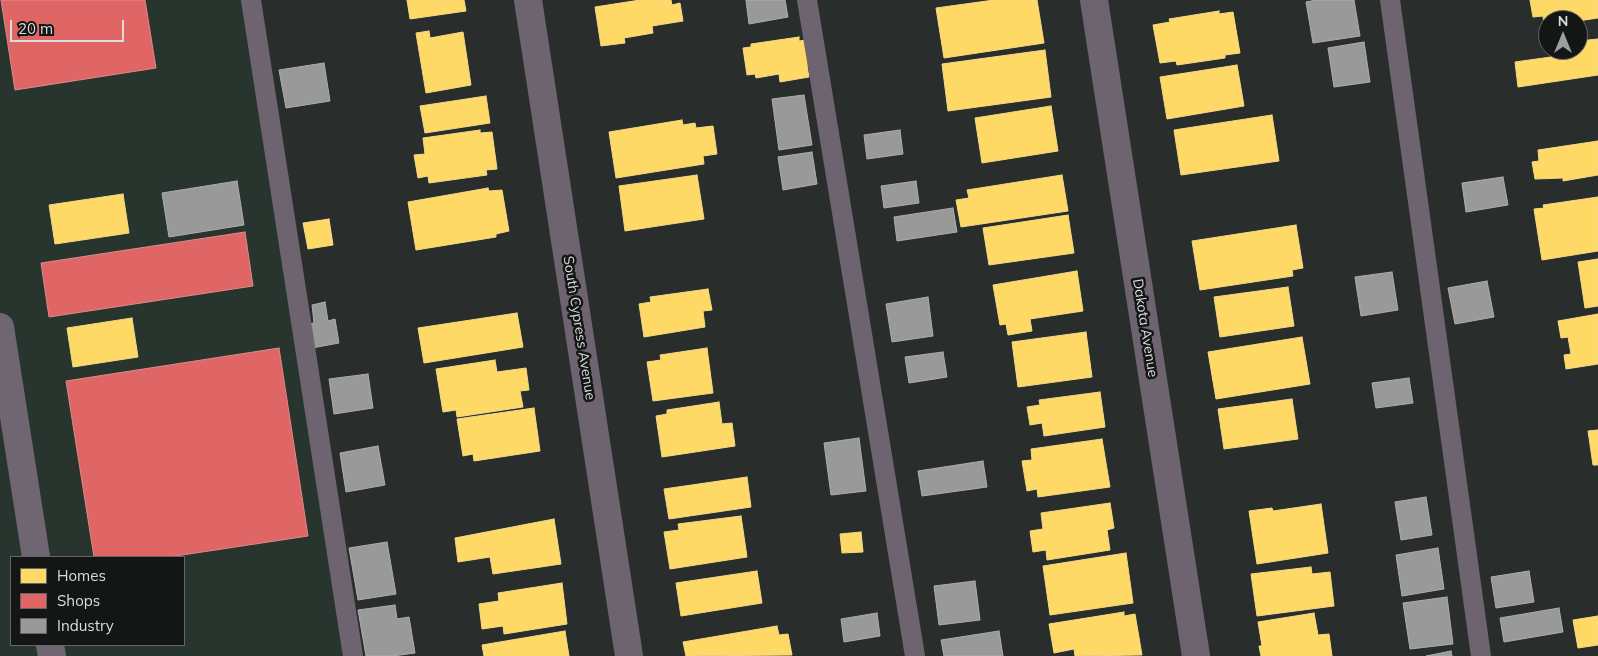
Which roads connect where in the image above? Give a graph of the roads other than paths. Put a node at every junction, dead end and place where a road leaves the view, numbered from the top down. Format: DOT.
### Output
graph roads {
  1 [pos="251,0"];
  2 [pos="528,0"];
  3 [pos="807,0"];
  4 [pos="1094,0"];
  5 [pos="1390,0"];
  6 [pos="0,327"];
  7 [pos="36,556"];
  8 [pos="353,656"];
  9 [pos="630,656"];
  10 [pos="915,656"];
  11 [pos="1196,656"];
  12 [pos="1480,656"];
  1 -- 8 [label="lane"];
  2 -- 9 [label="street, South Cypress Avenue"];
  3 -- 10 [label="lane"];
  4 -- 11 [label="street, Dakota Avenue"];
  5 -- 12 [label="lane"];
  6 -- 7 [label="street"];
}
